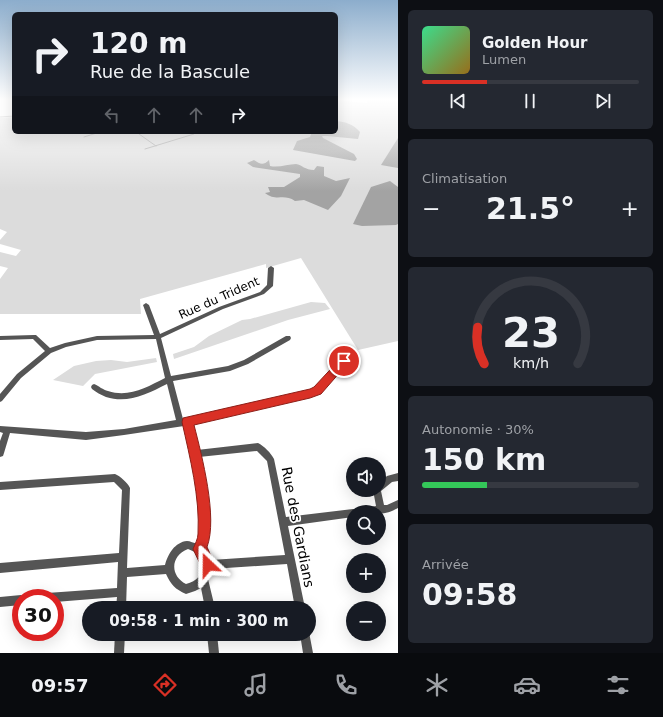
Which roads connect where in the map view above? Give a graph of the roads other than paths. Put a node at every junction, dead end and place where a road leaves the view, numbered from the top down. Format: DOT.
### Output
graph roads {
  1 [pos="271,268"];
  2 [pos="146,305"];
  3 [pos="158,337"];
  4 [pos="0,338"];
  5 [pos="288,338"];
  6 [pos="49,351"];
  7 [pos="344,361"];
  8 [pos="169,379"];
  9 [pos="94,387"];
  10 [pos="0,400"];
  11 [pos="183,422"];
  12 [pos="3,429"];
  13 [pos="0,453"];
  14 [pos="195,454"];
  15 [pos="398,477"];
  16 [pos="386,482"];
  17 [pos="0,486"];
  18 [pos="398,504"];
  19 [pos="386,509"];
  20 [pos="346,514"];
  21 [pos="283,522"];
  22 [pos="200,549"];
  23 [pos="123,557"];
  24 [pos="290,559"];
  25 [pos="208,565"];
  26 [pos="0,568"];
  27 [pos="169,569"];
  28 [pos="123,573"];
  29 [pos="204,580"];
  30 [pos="122,592"];
  31 [pos="64,597"];
  32 [pos="12,601"];
  33 [pos="121,601"];
  34 [pos="208,601"];
  35 [pos="299,601"];
  36 [pos="0,602"];
  37 [pos="120,641"];
  38 [pos="213,641"];
  39 [pos="306,641"];
  40 [pos="120,653"];
  41 [pos="214,653"];
  42 [pos="308,653"];
  1 -- 3 [label="street, Rue du Trident"];
  2 -- 3 [label="street"];
  3 -- 6 [label="street"];
  3 -- 8 [label="street"];
  4 -- 6 [label="street"];
  5 -- 8 [label="street"];
  6 -- 10 [label="street"];
  7 -- 11 [label="street"];
  8 -- 9 [label="street"];
  8 -- 11 [label="street"];
  11 -- 12 [label="street"];
  11 -- 14 [label="street"];
  12 -- 13 [label="street"];
  14 -- 21 [label="street, Rue des Gardians"];
  14 -- 22 [label="street"];
  15 -- 16 [label="street"];
  17 -- 23 [label="street"];
  18 -- 19 [label="street"];
  20 -- 21 [label="street"];
  21 -- 24 [label="street, Rue des Gardians"];
  22 -- 25 [label="street"];
  22 -- 27 [label="street"];
  23 -- 26 [label="street"];
  23 -- 28 [label="street"];
  24 -- 25 [label="street"];
  24 -- 35 [label="street, Rue des Gardians"];
  25 -- 29 [label="street"];
  27 -- 28 [label="street"];
  27 -- 29 [label="street"];
  28 -- 30 [label="street"];
  29 -- 34 [label="street"];
  30 -- 31 [label="street"];
  30 -- 33 [label="street"];
  32 -- 36 [label="street"];
  37 -- 40 [label="street"];
  38 -- 41 [label="street"];
  39 -- 42 [label="street"];
}
